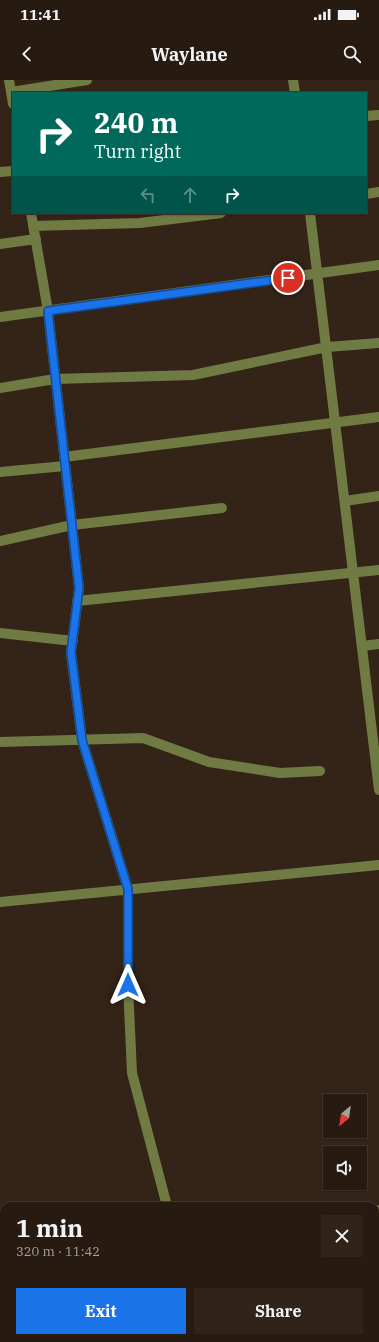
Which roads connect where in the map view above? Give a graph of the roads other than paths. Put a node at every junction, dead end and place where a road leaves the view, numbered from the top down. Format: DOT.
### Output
graph roads {
  1 [pos="9,80"];
  2 [pos="87,80"];
  3 [pos="293,80"];
  4 [pos="11,92"];
  5 [pos="295,92"];
  6 [pos="12,98"];
  7 [pos="379,115"];
  8 [pos="367,116"];
  9 [pos="12,171"];
  10 [pos="0,172"];
  11 [pos="379,192"];
  12 [pos="367,194"];
  13 [pos="31,214"];
  14 [pos="213,214"];
  15 [pos="310,214"];
  16 [pos="34,226"];
  17 [pos="36,239"];
  18 [pos="0,244"];
  19 [pos="379,265"];
  20 [pos="318,274"];
  21 [pos="48,311"];
  22 [pos="0,317"];
  23 [pos="379,343"];
  24 [pos="327,347"];
  25 [pos="55,379"];
  26 [pos="0,388"];
  27 [pos="379,417"];
  28 [pos="336,422"];
  29 [pos="65,462"];
  30 [pos="0,472"];
  31 [pos="379,496"];
  32 [pos="345,501"];
  33 [pos="222,508"];
  34 [pos="72,525"];
  35 [pos="0,541"];
  36 [pos="379,570"];
  37 [pos="354,574"];
  38 [pos="77,600"];
  39 [pos="0,633"];
  40 [pos="73,641"];
  41 [pos="379,644"];
  42 [pos="362,646"];
  43 [pos="82,740"];
  44 [pos="0,742"];
  45 [pos="320,771"];
  46 [pos="379,790"];
  47 [pos="379,865"];
  48 [pos="128,889"];
  49 [pos="0,902"];
  50 [pos="166,1202"];
  1 -- 4 [label="street"];
  2 -- 4 [label="street"];
  3 -- 5 [label="street"];
  4 -- 6 [label="street"];
  7 -- 8 [label="street"];
  9 -- 10 [label="street"];
  11 -- 12 [label="street"];
  13 -- 16 [label="street"];
  14 -- 16 [label="street"];
  15 -- 20 [label="street"];
  16 -- 17 [label="street"];
  17 -- 18 [label="street"];
  17 -- 21 [label="street"];
  19 -- 20 [label="street"];
  20 -- 21 [label="street"];
  20 -- 24 [label="street"];
  21 -- 22 [label="street"];
  21 -- 25 [label="street"];
  23 -- 24 [label="street"];
  24 -- 25 [label="street"];
  24 -- 28 [label="street"];
  25 -- 26 [label="street"];
  25 -- 29 [label="street"];
  27 -- 28 [label="street"];
  28 -- 29 [label="street"];
  28 -- 32 [label="street"];
  29 -- 30 [label="street"];
  29 -- 34 [label="street"];
  31 -- 32 [label="street"];
  32 -- 37 [label="street"];
  33 -- 34 [label="street"];
  34 -- 35 [label="street"];
  34 -- 38 [label="street"];
  36 -- 37 [label="street"];
  37 -- 38 [label="street"];
  37 -- 42 [label="street"];
  38 -- 40 [label="street"];
  39 -- 40 [label="street"];
  40 -- 43 [label="street"];
  41 -- 42 [label="street"];
  42 -- 46 [label="street"];
  43 -- 44 [label="street"];
  43 -- 45 [label="street"];
  43 -- 48 [label="street"];
  47 -- 48 [label="street"];
  48 -- 49 [label="street"];
  48 -- 50 [label="street"];
}
